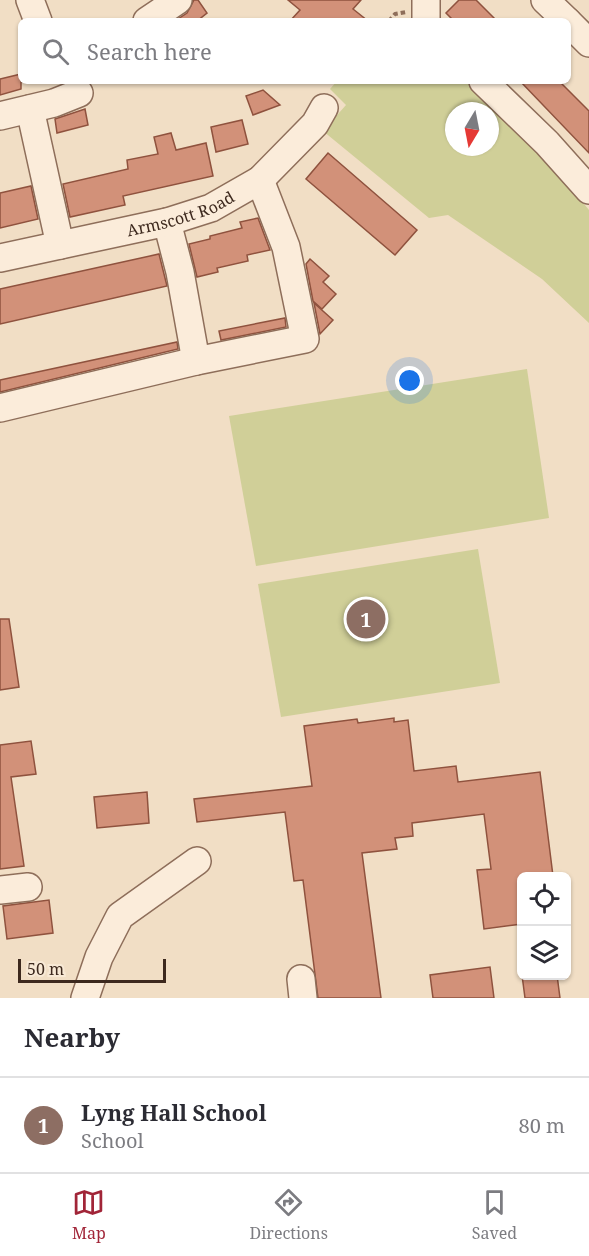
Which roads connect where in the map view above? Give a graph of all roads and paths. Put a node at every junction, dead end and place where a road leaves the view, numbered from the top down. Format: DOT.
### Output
graph roads {
  1 [pos="30,0"];
  2 [pos="178,0"];
  3 [pos="545,0"];
  4 [pos="37,18"];
  5 [pos="151,18"];
  6 [pos="563,18"];
  7 [pos="571,26"];
  8 [pos="589,43"];
  9 [pos="52,84"];
  10 [pos="486,84"];
  11 [pos="79,93"];
  12 [pos="324,108"];
  13 [pos="12,110"];
  14 [pos="260,180"];
  15 [pos="589,190"];
  16 [pos="167,222"];
  17 [pos="60,245"];
  18 [pos="0,258"];
  19 [pos="196,361"];
  20 [pos="0,408"];
  21 [pos="197,861"];
  22 [pos="28,887"];
  23 [pos="0,890"];
  24 [pos="85,998"];
  1 -- 4 [label="street"];
  2 -- 5 [label="street"];
  3 -- 6 [label="street"];
  7 -- 8 [label="street"];
  9 -- 13 [label="street"];
  10 -- 15 [label="street"];
  11 -- 13 [label="street"];
  12 -- 14 [label="street, Armscott Road"];
  13 -- 17 [label="street"];
  14 -- 16 [label="street, Armscott Road"];
  14 -- 19 [label="street"];
  16 -- 17 [label="street, Armscott Road"];
  16 -- 19 [label="street"];
  17 -- 18 [label="street, Armscott Road"];
  19 -- 20 [label="street"];
  21 -- 24 [label="street"];
  22 -- 23 [label="street"];
}
